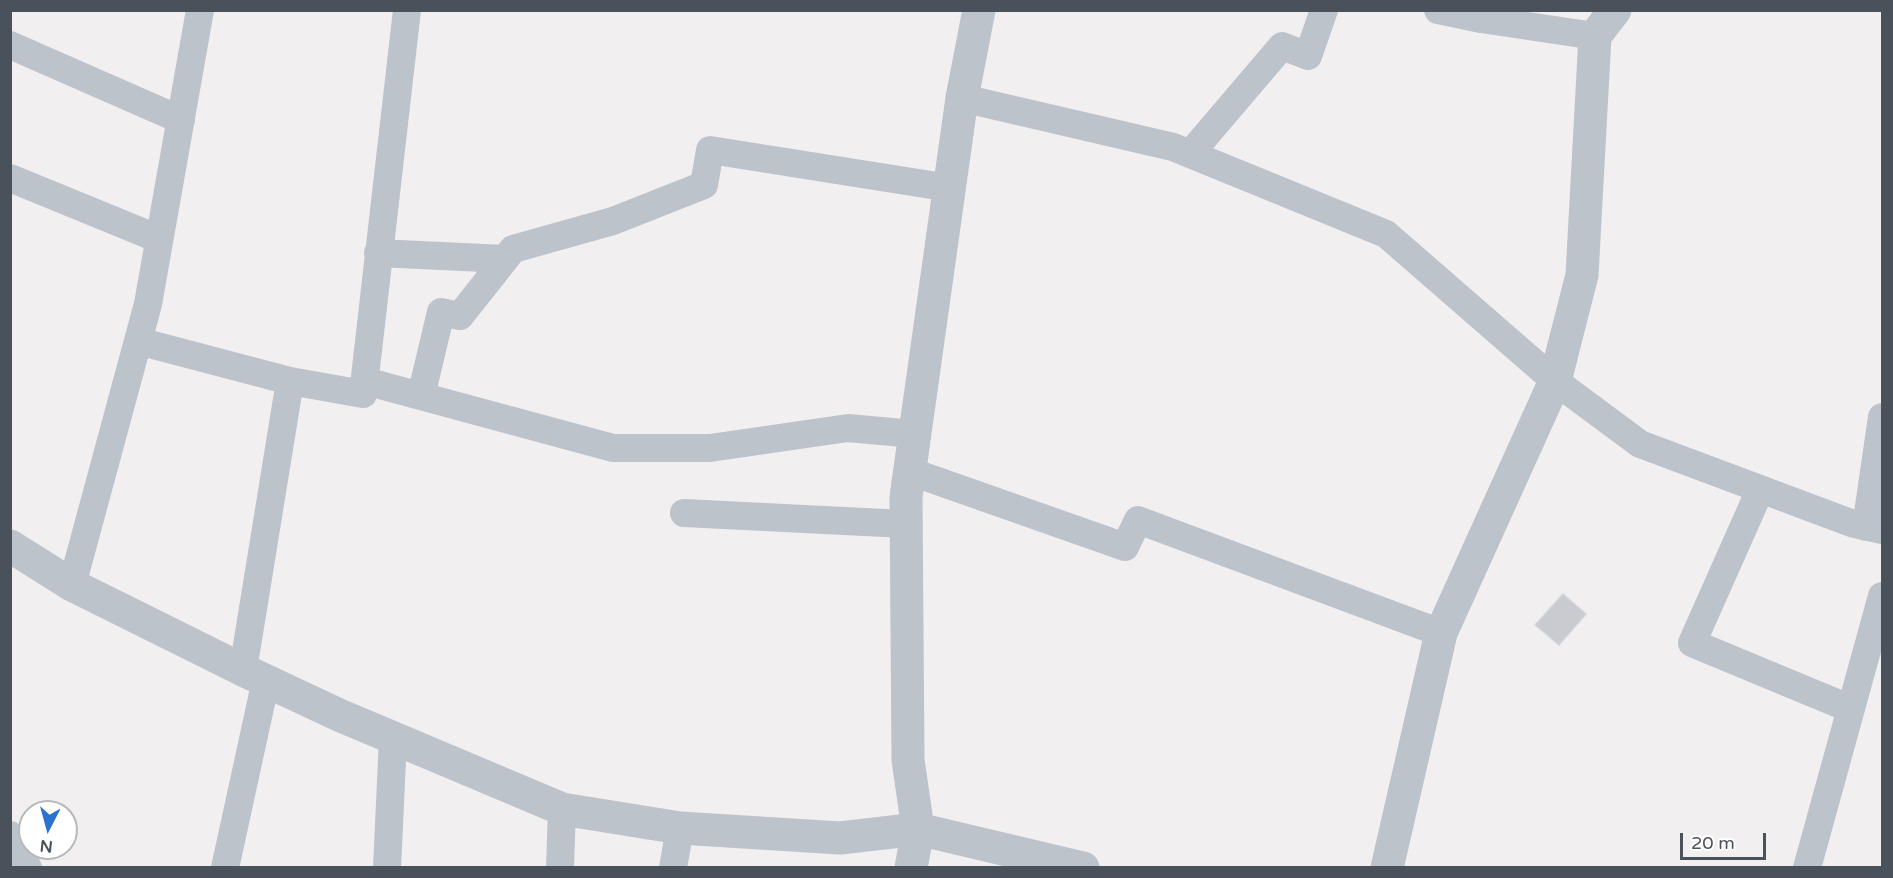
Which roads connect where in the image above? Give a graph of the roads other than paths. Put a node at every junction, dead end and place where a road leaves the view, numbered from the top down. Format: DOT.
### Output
graph roads {
  1 [pos="200,10"];
  2 [pos="407,10"];
  3 [pos="979,10"];
  4 [pos="1324,10"];
  5 [pos="1438,10"];
  6 [pos="1615,10"];
  7 [pos="1482,15"];
  8 [pos="1595,36"];
  9 [pos="10,45"];
  10 [pos="962,98"];
  11 [pos="180,120"];
  12 [pos="1190,154"];
  13 [pos="10,178"];
  14 [pos="950,188"];
  15 [pos="159,239"];
  16 [pos="378,253"];
  17 [pos="506,259"];
  18 [pos="138,340"];
  19 [pos="290,381"];
  20 [pos="365,381"];
  21 [pos="1555,381"];
  22 [pos="421,396"];
  23 [pos="1882,417"];
  24 [pos="914,434"];
  25 [pos="909,471"];
  26 [pos="1760,490"];
  27 [pos="684,513"];
  28 [pos="904,524"];
  29 [pos="1874,529"];
  30 [pos="10,546"];
  31 [pos="72,585"];
  32 [pos="1882,596"];
  33 [pos="1442,633"];
  34 [pos="255,675"];
  35 [pos="1851,709"];
  36 [pos="393,738"];
  37 [pos="562,809"];
  38 [pos="680,828"];
  39 [pos="918,829"];
  40 [pos="225,867"];
  41 [pos="387,867"];
  42 [pos="560,867"];
  43 [pos="673,867"];
  44 [pos="911,867"];
  45 [pos="1083,867"];
  46 [pos="1386,867"];
  47 [pos="1807,867"];
  1 -- 11 [label="street"];
  2 -- 16 [label="street"];
  3 -- 10 [label="street"];
  4 -- 12 [label="street"];
  5 -- 7 [label="street"];
  6 -- 8 [label="street"];
  7 -- 8 [label="street"];
  8 -- 21 [label="street"];
  9 -- 11 [label="street"];
  10 -- 12 [label="street"];
  10 -- 14 [label="street"];
  11 -- 15 [label="street"];
  12 -- 21 [label="street"];
  13 -- 15 [label="street"];
  14 -- 17 [label="street"];
  14 -- 24 [label="street"];
  15 -- 18 [label="street"];
  16 -- 17 [label="street"];
  16 -- 20 [label="street"];
  17 -- 22 [label="street"];
  18 -- 19 [label="street"];
  18 -- 31 [label="street"];
  19 -- 20 [label="street"];
  19 -- 34 [label="street"];
  20 -- 22 [label="street"];
  21 -- 26 [label="street"];
  21 -- 33 [label="street"];
  22 -- 24 [label="street"];
  23 -- 29 [label="street"];
  24 -- 25 [label="street"];
  25 -- 28 [label="street"];
  25 -- 33 [label="street"];
  26 -- 29 [label="street"];
  26 -- 35 [label="street"];
  27 -- 28 [label="street"];
  28 -- 39 [label="street"];
  30 -- 31 [label="street"];
  31 -- 34 [label="street"];
  32 -- 35 [label="street"];
  33 -- 46 [label="street"];
  34 -- 36 [label="street"];
  34 -- 40 [label="street"];
  35 -- 47 [label="street"];
  36 -- 37 [label="street"];
  36 -- 41 [label="street"];
  37 -- 38 [label="street"];
  37 -- 42 [label="street"];
  38 -- 39 [label="street"];
  38 -- 43 [label="street"];
  39 -- 44 [label="street"];
  39 -- 45 [label="street"];
}
